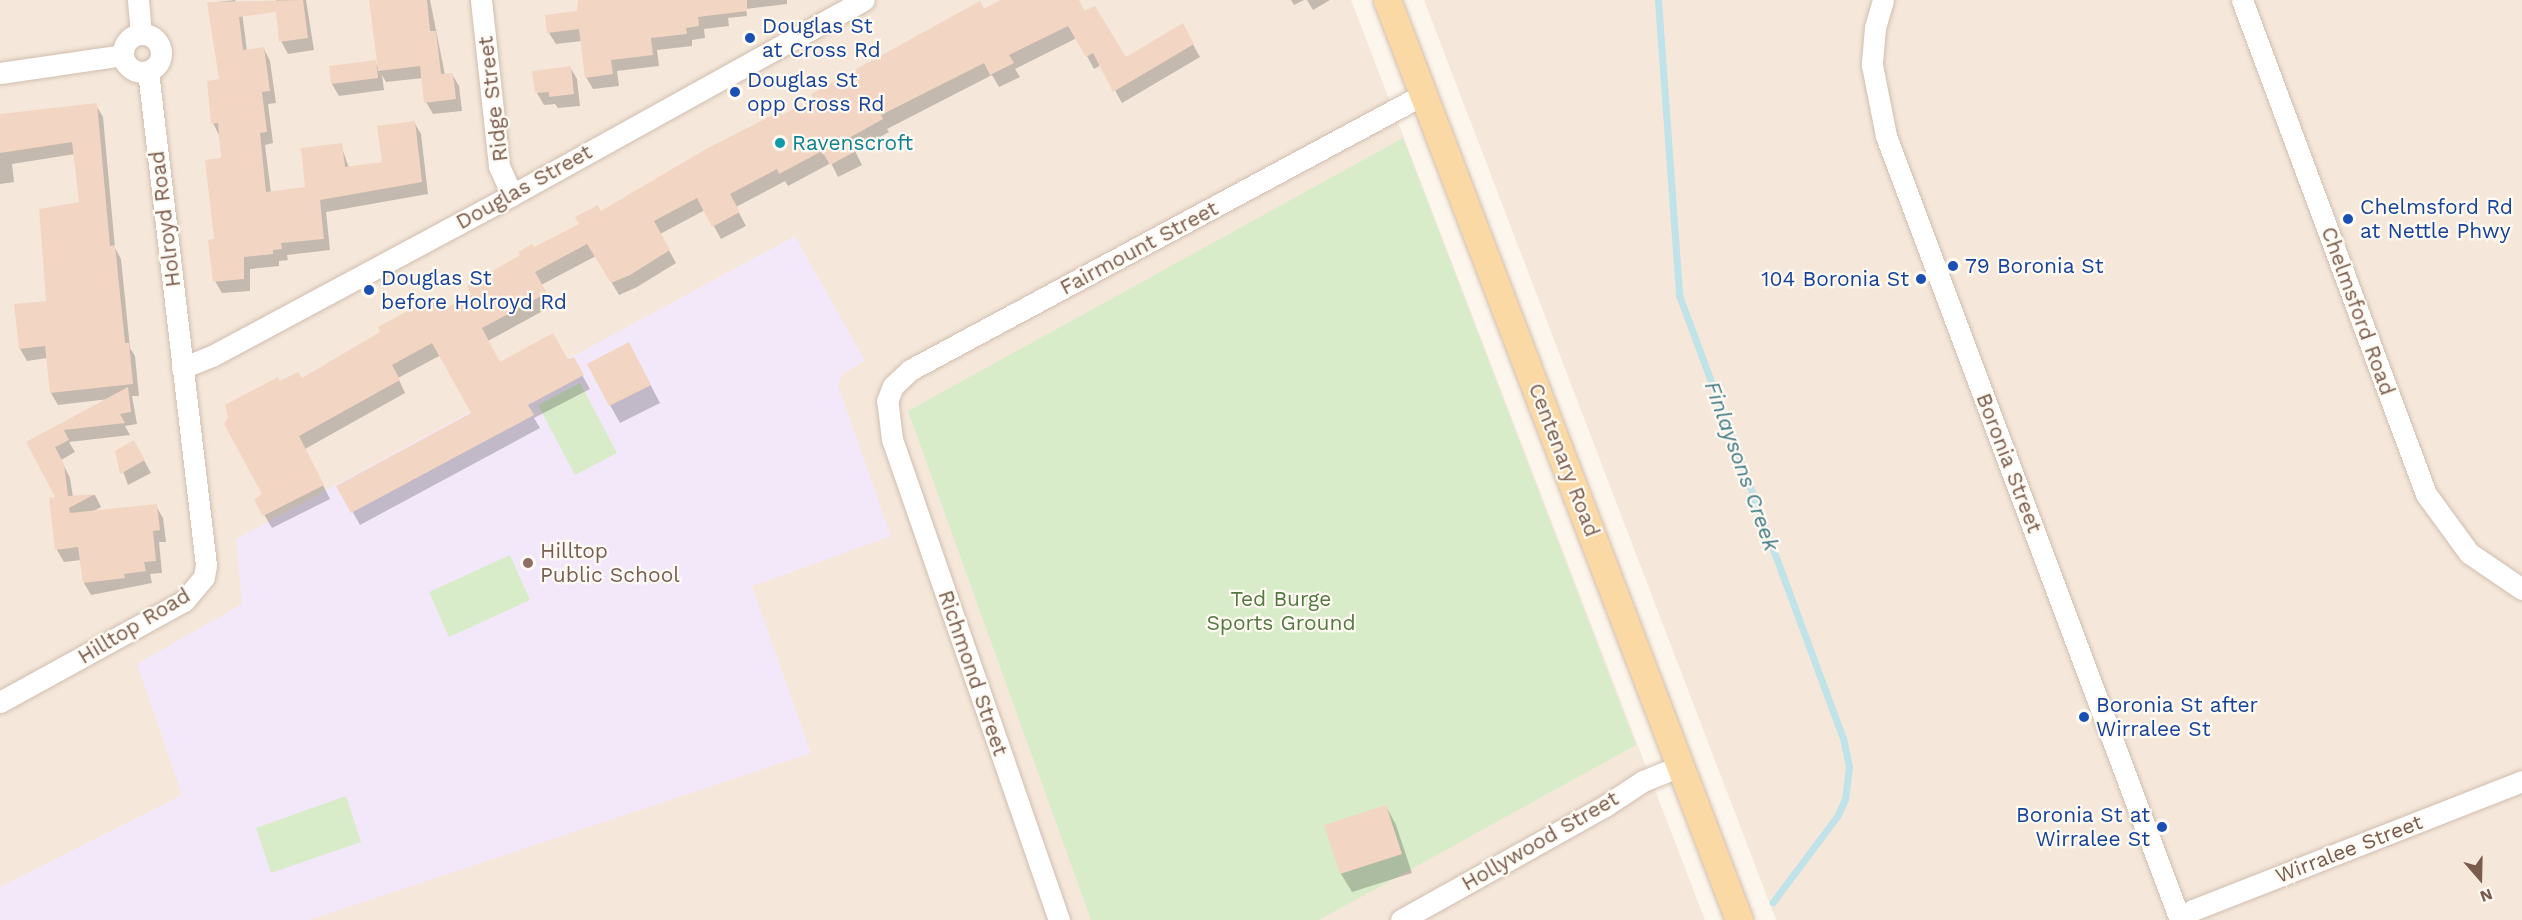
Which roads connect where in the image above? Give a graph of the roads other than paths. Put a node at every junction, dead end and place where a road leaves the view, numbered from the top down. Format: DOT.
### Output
graph roads {
  1 [pos="138,0"];
  2 [pos="481,0"];
  3 [pos="864,0"];
  4 [pos="1387,0"];
  5 [pos="1884,0"];
  6 [pos="2242,0"];
  7 [pos="831,9"];
  8 [pos="141,34"];
  9 [pos="123,55"];
  10 [pos="148,71"];
  11 [pos="0,73"];
  12 [pos="1424,94"];
  13 [pos="512,195"];
  14 [pos="182,368"];
  15 [pos="889,425"];
  16 [pos="2522,589"];
  17 [pos="0,702"];
  18 [pos="1680,765"];
  19 [pos="2522,781"];
  20 [pos="1432,912"];
  21 [pos="1059,920"];
  22 [pos="1401,920"];
  23 [pos="1739,920"];
  24 [pos="2179,920"];
  1 -- 8 [label="street"];
  2 -- 13 [label="street, Ridge Street"];
  3 -- 7 [label="street, Douglas Street"];
  4 -- 12 [label="main road, Centenary Road"];
  5 -- 24 [label="street, Boronia Street"];
  6 -- 16 [label="street, Chelmsford Road"];
  7 -- 13 [label="street, Douglas Street"];
  8 -- 9 [label="street"];
  8 -- 10 [label="street"];
  9 -- 10 [label="street"];
  9 -- 11 [label="street"];
  10 -- 14 [label="street, Holroyd Road"];
  12 -- 15 [label="street, Fairmount Street"];
  12 -- 18 [label="main road, Centenary Road"];
  13 -- 14 [label="street, Douglas Street"];
  14 -- 17 [label="street, Hilltop Road"];
  15 -- 21 [label="street, Richmond Street"];
  18 -- 20 [label="street, Hollywood Street"];
  18 -- 23 [label="main road, Centenary Road"];
  19 -- 24 [label="street, Wirralee Street"];
  20 -- 22 [label="street, Hollywood Street"];
}
